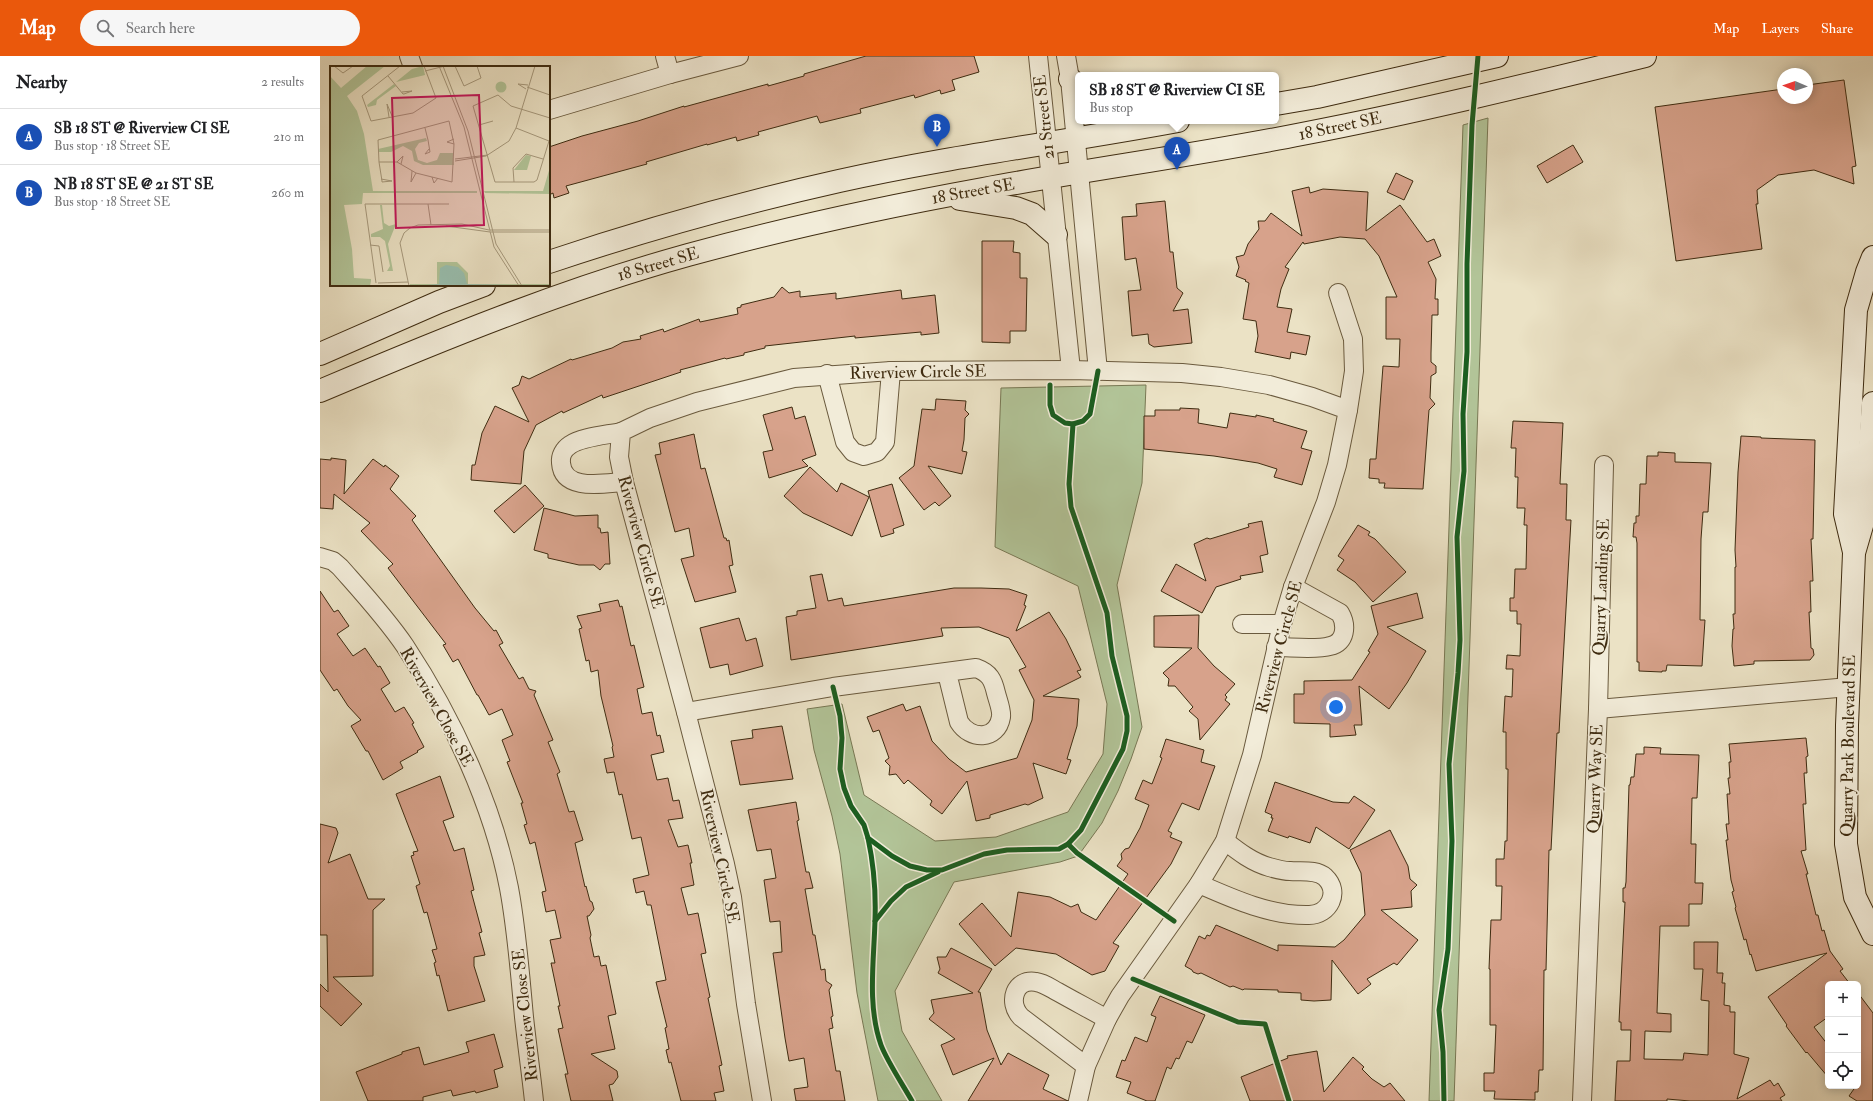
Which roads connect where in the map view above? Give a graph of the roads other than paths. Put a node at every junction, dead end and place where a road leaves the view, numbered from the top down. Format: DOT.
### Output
graph roads {
  1 [pos="409,56"];
  2 [pos="665,56"];
  3 [pos="739,56"];
  4 [pos="1038,56"];
  5 [pos="1066,56"];
  6 [pos="1497,56"];
  7 [pos="1645,56"];
  8 [pos="413,66"];
  9 [pos="670,74"];
  10 [pos="1074,83"];
  11 [pos="1279,103"];
  12 [pos="550,110"];
  13 [pos="1160,124"];
  14 [pos="1075,138"];
  15 [pos="1046,143"];
  16 [pos="1079,173"];
  17 [pos="1050,178"];
  18 [pos="938,197"];
  19 [pos="1056,235"];
  20 [pos="1873,257"];
  21 [pos="550,262"];
  22 [pos="481,286"];
  23 [pos="1338,293"];
  24 [pos="320,354"];
  25 [pos="1070,370"];
  26 [pos="891,371"];
  27 [pos="1098,371"];
  28 [pos="827,374"];
  29 [pos="320,391"];
  30 [pos="1873,403"];
  31 [pos="1348,410"];
  32 [pos="621,432"];
  33 [pos="1604,465"];
  34 [pos="624,482"];
  35 [pos="1854,553"];
  36 [pos="320,557"];
  37 [pos="1293,587"];
  38 [pos="1242,624"];
  39 [pos="1282,624"];
  40 [pos="1276,647"];
  41 [pos="947,673"];
  42 [pos="1849,687"];
  43 [pos="1598,709"];
  44 [pos="686,712"];
  45 [pos="1225,841"];
  46 [pos="1199,884"];
  47 [pos="1873,934"];
  48 [pos="1107,1019"];
  49 [pos="1086,1066"];
  50 [pos="534,1101"];
  51 [pos="762,1101"];
  52 [pos="1078,1101"];
  53 [pos="1582,1101"];
  1 -- 8 [label="street"];
  2 -- 9 [label="street"];
  3 -- 9 [label="street"];
  4 -- 15 [label="street, 21 Street SE"];
  5 -- 10 [label="street, 21 Street SE"];
  6 -- 11 [label="main road, 18 Street SE"];
  7 -- 16 [label="main road, 18 Street SE"];
  9 -- 12 [label="street"];
  10 -- 14 [label="street, 21 Street SE"];
  13 -- 14 [label="main road, 18 Street SE"];
  14 -- 15 [label="main road, 18 Street SE"];
  14 -- 16 [label="street, 21 Street SE"];
  15 -- 17 [label="street, 21 Street SE"];
  15 -- 21 [label="main road, 18 Street SE"];
  16 -- 17 [label="main road, 18 Street SE"];
  16 -- 27 [label="street"];
  17 -- 18 [label="main road, 18 Street SE"];
  17 -- 19 [label="street"];
  18 -- 19 [label="main road"];
  18 -- 29 [label="main road, 18 Street SE"];
  19 -- 25 [label="street"];
  20 -- 35 [label="main road, Quarry Park Boulevard SE"];
  22 -- 24 [label="main road"];
  23 -- 31 [label="street"];
  25 -- 26 [label="street, Riverview Circle SE"];
  25 -- 27 [label="street, Riverview Circle SE"];
  26 -- 28 [label="street, Riverview Circle SE"];
  26 -- 28 [label="street"];
  27 -- 31 [label="street, Riverview Circle SE"];
  28 -- 32 [label="street, Riverview Circle SE"];
  30 -- 35 [label="main road, Quarry Park Boulevard SE"];
  31 -- 37 [label="street, Riverview Circle SE"];
  32 -- 34 [label="street, Riverview Circle SE"];
  32 -- 34 [label="street"];
  33 -- 43 [label="street, Quarry Landing SE"];
  34 -- 44 [label="street, Riverview Circle SE"];
  35 -- 42 [label="main road, Quarry Park Boulevard SE"];
  36 -- 50 [label="street, Riverview Close SE"];
  37 -- 39 [label="street, Riverview Circle SE"];
  37 -- 40 [label="street"];
  38 -- 39 [label="street"];
  39 -- 40 [label="street, Riverview Circle SE"];
  40 -- 45 [label="street, Riverview Circle SE"];
  41 -- 44 [label="street"];
  42 -- 43 [label="street, Quarry Way SE"];
  42 -- 47 [label="main road, Quarry Park Boulevard SE"];
  43 -- 53 [label="street, Quarry Way SE"];
  44 -- 51 [label="street, Riverview Circle SE"];
  45 -- 46 [label="street, Riverview Circle SE"];
  45 -- 46 [label="street"];
  46 -- 48 [label="street, Riverview Circle SE"];
  48 -- 49 [label="street, Riverview Circle SE"];
  48 -- 49 [label="street"];
  49 -- 52 [label="street, Riverview Circle SE"];
}
